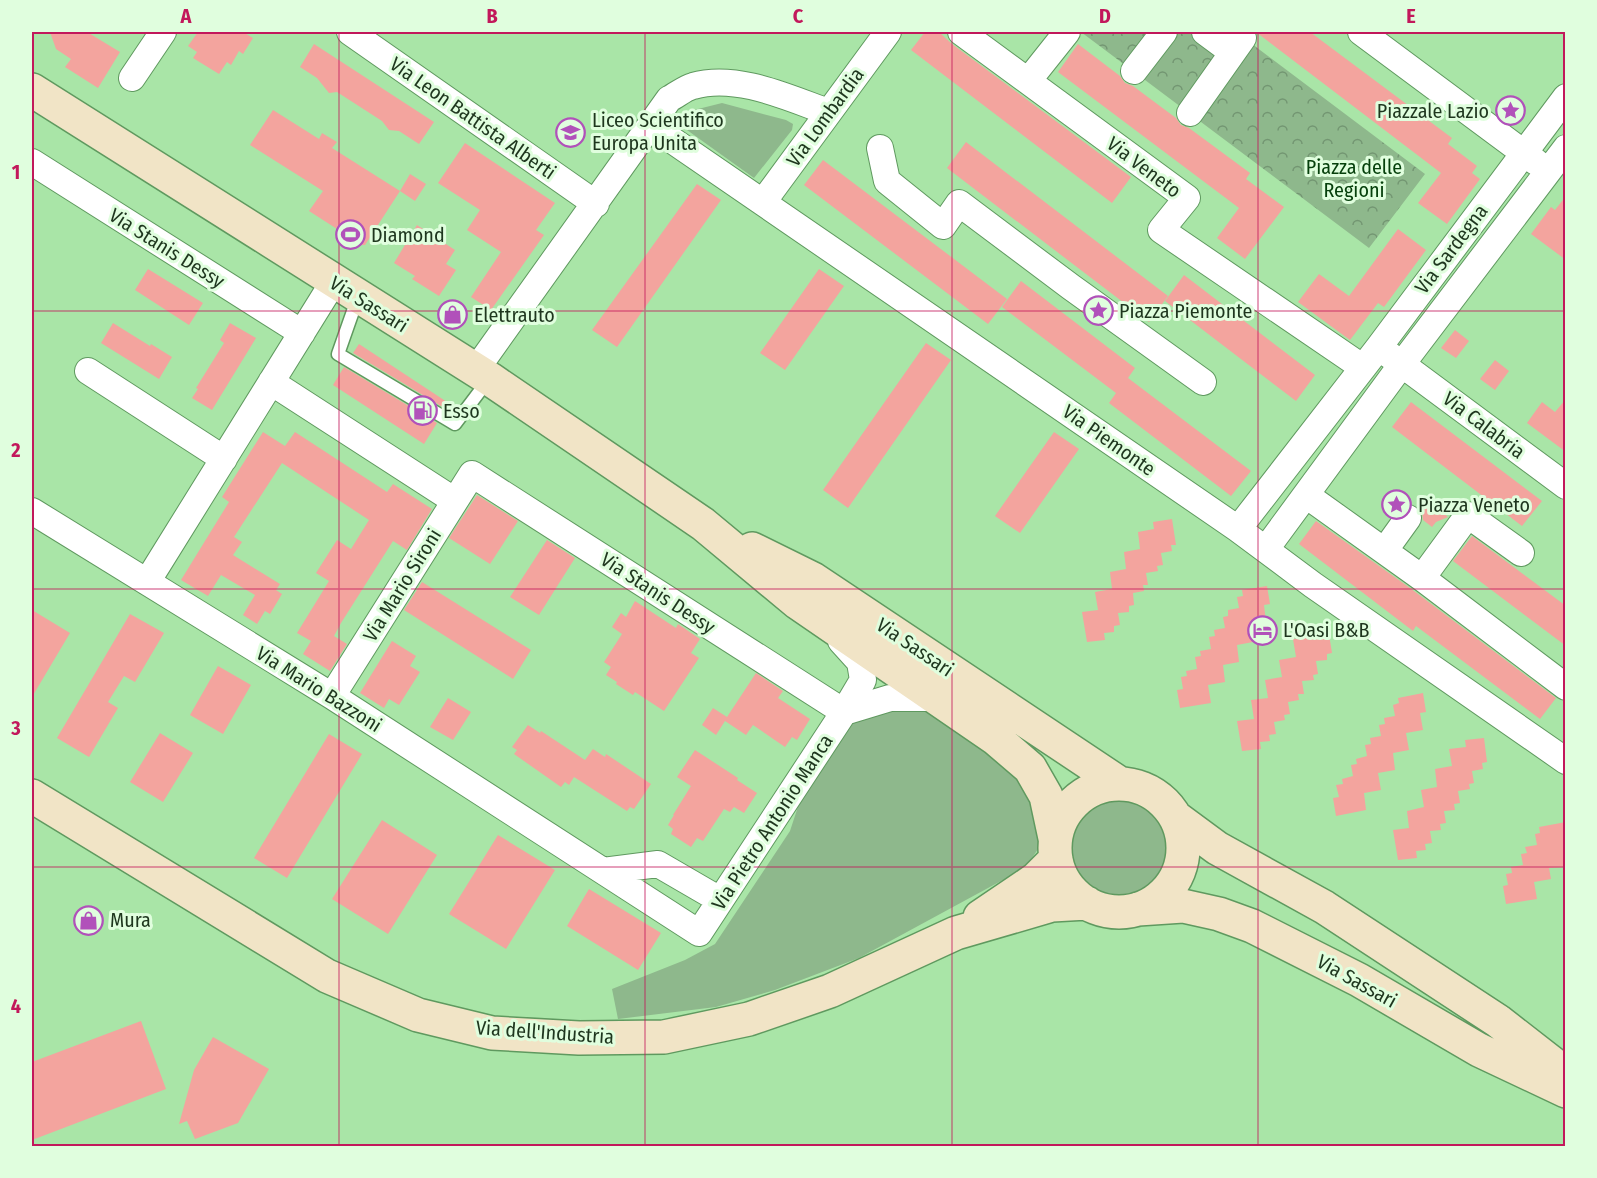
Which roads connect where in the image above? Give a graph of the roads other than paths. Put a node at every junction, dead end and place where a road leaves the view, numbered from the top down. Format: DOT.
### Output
graph roads {
  1 [pos="163,32"];
  2 [pos="350,32"];
  3 [pos="888,32"];
  4 [pos="961,32"];
  5 [pos="1068,32"];
  6 [pos="1164,32"];
  7 [pos="1205,32"];
  8 [pos="1361,32"];
  9 [pos="1134,71"];
  10 [pos="132,78"];
  11 [pos="1028,81"];
  12 [pos="32,90"];
  13 [pos="1566,97"];
  14 [pos="828,112"];
  15 [pos="1190,113"];
  16 [pos="650,125"];
  17 [pos="880,148"];
  18 [pos="1566,148"];
  19 [pos="1524,152"];
  20 [pos="32,162"];
  21 [pos="1548,171"];
  22 [pos="763,202"];
  23 [pos="596,204"];
  24 [pos="346,289"];
  25 [pos="302,333"];
  26 [pos="1379,347"];
  27 [pos="1402,364"];
  28 [pos="1362,367"];
  29 [pos="88,371"];
  30 [pos="483,375"];
  31 [pos="271,382"];
  32 [pos="1203,382"];
  33 [pos="224,459"];
  34 [pos="472,474"];
  35 [pos="1566,486"];
  36 [pos="1306,495"];
  37 [pos="455,501"];
  38 [pos="32,510"];
  39 [pos="1408,518"];
  40 [pos="703,525"];
  41 [pos="1239,529"];
  42 [pos="1266,549"];
  43 [pos="1385,550"];
  44 [pos="1521,552"];
  45 [pos="1422,578"];
  46 [pos="147,582"];
  47 [pos="820,618"];
  48 [pos="1566,687"];
  49 [pos="332,696"];
  50 [pos="937,698"];
  51 [pos="844,712"];
  52 [pos="1563,753"];
  53 [pos="1119,783"];
  54 [pos="32,796"];
  55 [pos="1176,817"];
  56 [pos="1056,848"];
  57 [pos="603,871"];
  58 [pos="720,900"];
  59 [pos="1087,903"];
  60 [pos="1138,909"];
  61 [pos="699,933"];
  62 [pos="956,933"];
  63 [pos="1566,1074"];
  64 [pos="1566,1091"];
  1 -- 10 [label="street"];
  2 -- 23 [label="street, Via Leon Battista Alberti"];
  3 -- 14 [label="street, Via Lombardia"];
  4 -- 11 [label="street, Via Veneto"];
  5 -- 11 [label="street"];
  6 -- 9 [label="street"];
  7 -- 15 [label="street"];
  8 -- 19 [label="street"];
  11 -- 28 [label="street, Via Veneto"];
  12 -- 24 [label="main road, Via Sassari"];
  13 -- 19 [label="street, Via Sardegna"];
  14 -- 16 [label="street"];
  14 -- 22 [label="street, Via Lombardia"];
  16 -- 22 [label="street, Via Piemonte"];
  16 -- 23 [label="street"];
  17 -- 32 [label="street"];
  18 -- 21 [label="street, Via Sardegna"];
  19 -- 21 [label="street"];
  19 -- 26 [label="street, Via Sardegna"];
  20 -- 25 [label="street, Via Stanis Dessy"];
  21 -- 27 [label="street, Via Sardegna"];
  22 -- 41 [label="street, Via Piemonte"];
  23 -- 30 [label="street"];
  24 -- 25 [label="street"];
  24 -- 30 [label="main road, Via Sassari"];
  24 -- 30 [label="lane"];
  25 -- 31 [label="street"];
  26 -- 27 [label="street"];
  26 -- 28 [label="street, Via Sardegna"];
  27 -- 35 [label="street, Via Calabria"];
  27 -- 36 [label="street, Via Sardegna"];
  28 -- 41 [label="street, Via Sardegna"];
  29 -- 33 [label="street"];
  30 -- 40 [label="main road, Via Sassari"];
  31 -- 33 [label="street"];
  31 -- 37 [label="street"];
  33 -- 46 [label="street"];
  34 -- 37 [label="street, Via Mario Sironi"];
  34 -- 51 [label="street, Via Stanis Dessy"];
  36 -- 42 [label="street, Via Sardegna"];
  36 -- 43 [label="street"];
  37 -- 49 [label="street, Via Mario Sironi"];
  38 -- 46 [label="street, Via Mario Bazzoni"];
  39 -- 43 [label="street"];
  40 -- 47 [label="main road, Via Sassari"];
  40 -- 53 [label="main road, Via Sassari"];
  41 -- 42 [label="street, Via Piemonte"];
  42 -- 52 [label="street, Via Piemonte"];
  43 -- 45 [label="street"];
  44 -- 45 [label="street"];
  45 -- 48 [label="street"];
  46 -- 49 [label="street, Via Mario Bazzoni"];
  47 -- 50 [label="main road, Via Sassari"];
  47 -- 51 [label="street, Via Pietro Antonio Manca"];
  49 -- 57 [label="street, Via Mario Bazzoni"];
  50 -- 51 [label="street"];
  50 -- 56 [label="main road, Via Sassari"];
  51 -- 58 [label="street, Via Pietro Antonio Manca"];
  53 -- 55 [label="main road"];
  53 -- 56 [label="main road"];
  54 -- 62 [label="main road, Via dell'Industria"];
  55 -- 60 [label="main road"];
  55 -- 63 [label="main road, Via Sassari"];
  56 -- 59 [label="main road"];
  56 -- 62 [label="main road, Via dell'Industria"];
  57 -- 58 [label="street"];
  57 -- 61 [label="street, Via Mario Bazzoni"];
  58 -- 61 [label="street, Via Pietro Antonio Manca"];
  59 -- 60 [label="main road"];
  59 -- 62 [label="main road, Via dell'Industria"];
  60 -- 64 [label="main road, Via Sassari"];
}
